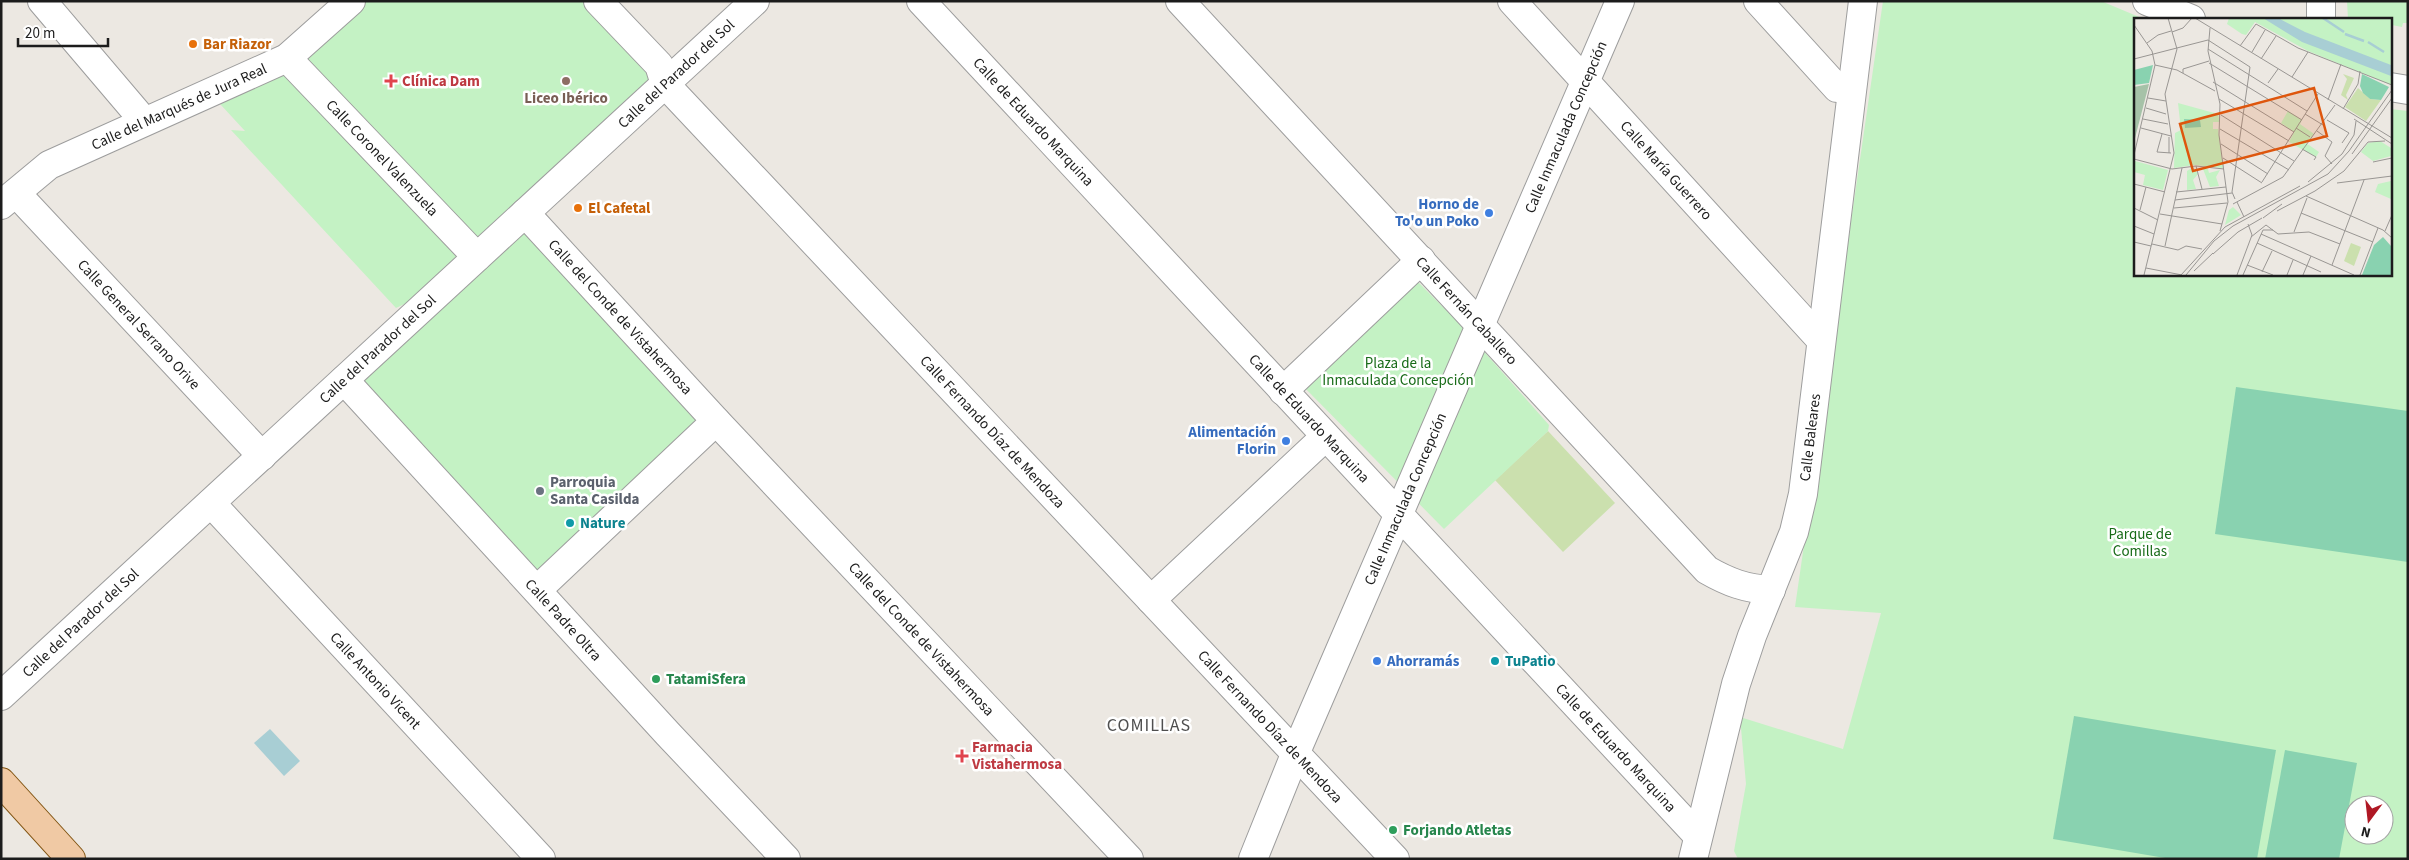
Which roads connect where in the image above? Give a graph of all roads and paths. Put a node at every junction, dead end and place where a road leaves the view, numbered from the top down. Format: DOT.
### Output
graph roads {
  1 [pos="42,1"];
  2 [pos="351,1"];
  3 [pos="598,1"];
  4 [pos="755,1"];
  5 [pos="920,1"];
  6 [pos="1180,1"];
  7 [pos="1512,1"];
  8 [pos="1620,1"];
  9 [pos="1758,1"];
  10 [pos="1863,1"];
  11 [pos="2147,1"];
  12 [pos="2321,1"];
  13 [pos="2189,18"];
  14 [pos="2321,18"];
  15 [pos="287,58"];
  16 [pos="1586,81"];
  17 [pos="664,84"];
  18 [pos="2392,87"];
  19 [pos="1851,90"];
  20 [pos="2408,90"];
  21 [pos="144,121"];
  22 [pos="9,199"];
  23 [pos="525,213"];
  24 [pos="476,258"];
  25 [pos="1421,260"];
  26 [pos="1480,324"];
  27 [pos="1820,339"];
  28 [pos="344,380"];
  29 [pos="1282,391"];
  30 [pos="716,421"];
  31 [pos="1325,437"];
  32 [pos="262,456"];
  33 [pos="211,503"];
  34 [pos="1399,516"];
  35 [pos="537,590"];
  36 [pos="1771,590"];
  37 [pos="1151,600"];
  38 [pos="1,696"];
  39 [pos="1296,752"];
  40 [pos="1,782"];
  41 [pos="1695,847"];
  42 [pos="71,859"];
  43 [pos="541,859"];
  44 [pos="786,859"];
  45 [pos="1128,859"];
  46 [pos="1253,859"];
  47 [pos="1395,859"];
  1 -- 21 [label="street"];
  2 -- 15 [label="street, Calle del Marqués de Jura Real"];
  3 -- 17 [label="street, Calle Fernando Díaz de Mendoza"];
  4 -- 17 [label="street, Calle del Parador del Sol"];
  5 -- 29 [label="street, Calle de Eduardo Marquina"];
  6 -- 25 [label="street, Calle Fernán Caballero"];
  7 -- 16 [label="street, Calle María Guerrero"];
  8 -- 16 [label="street, Calle Inmaculada Concepción"];
  9 -- 19 [label="street"];
  10 -- 19 [label="street, Calle Baleares"];
  11 -- 13 [label="street"];
  12 -- 14 [label="street"];
  15 -- 21 [label="street, Calle del Marqués de Jura Real"];
  15 -- 24 [label="street, Calle Coronel Valenzuela"];
  16 -- 26 [label="street, Calle Inmaculada Concepción"];
  16 -- 27 [label="street, Calle María Guerrero"];
  17 -- 23 [label="street, Calle del Parador del Sol"];
  17 -- 37 [label="street, Calle Fernando Díaz de Mendoza"];
  18 -- 20 [label="street"];
  19 -- 27 [label="street, Calle Baleares"];
  21 -- 22 [label="street, Calle del Marqués de Jura Real"];
  22 -- 32 [label="street, Calle General Serrano Orive"];
  23 -- 24 [label="street, Calle del Parador del Sol"];
  23 -- 30 [label="street, Calle del Conde de Vistahermosa"];
  24 -- 28 [label="street, Calle del Parador del Sol"];
  25 -- 26 [label="street, Calle Fernán Caballero"];
  25 -- 29 [label="street"];
  26 -- 34 [label="street, Calle Inmaculada Concepción"];
  26 -- 36 [label="street, Calle Fernán Caballero"];
  27 -- 36 [label="street, Calle Baleares"];
  28 -- 32 [label="street, Calle del Parador del Sol"];
  28 -- 35 [label="street, Calle Padre Oltra"];
  29 -- 31 [label="street, Calle de Eduardo Marquina"];
  30 -- 35 [label="street"];
  30 -- 45 [label="street, Calle del Conde de Vistahermosa"];
  31 -- 34 [label="street, Calle de Eduardo Marquina"];
  31 -- 37 [label="street"];
  32 -- 33 [label="street, Calle del Parador del Sol"];
  33 -- 38 [label="street, Calle del Parador del Sol"];
  33 -- 43 [label="street, Calle Antonio Vicent"];
  34 -- 39 [label="street, Calle Inmaculada Concepción"];
  34 -- 41 [label="street, Calle de Eduardo Marquina"];
  35 -- 44 [label="street, Calle Padre Oltra"];
  36 -- 41 [label="street, Calle Baleares"];
  37 -- 39 [label="street, Calle Fernando Díaz de Mendoza"];
  39 -- 46 [label="street, Calle Inmaculada Concepción"];
  39 -- 47 [label="street, Calle Fernando Díaz de Mendoza"];
  40 -- 42 [label="main road"];
}
